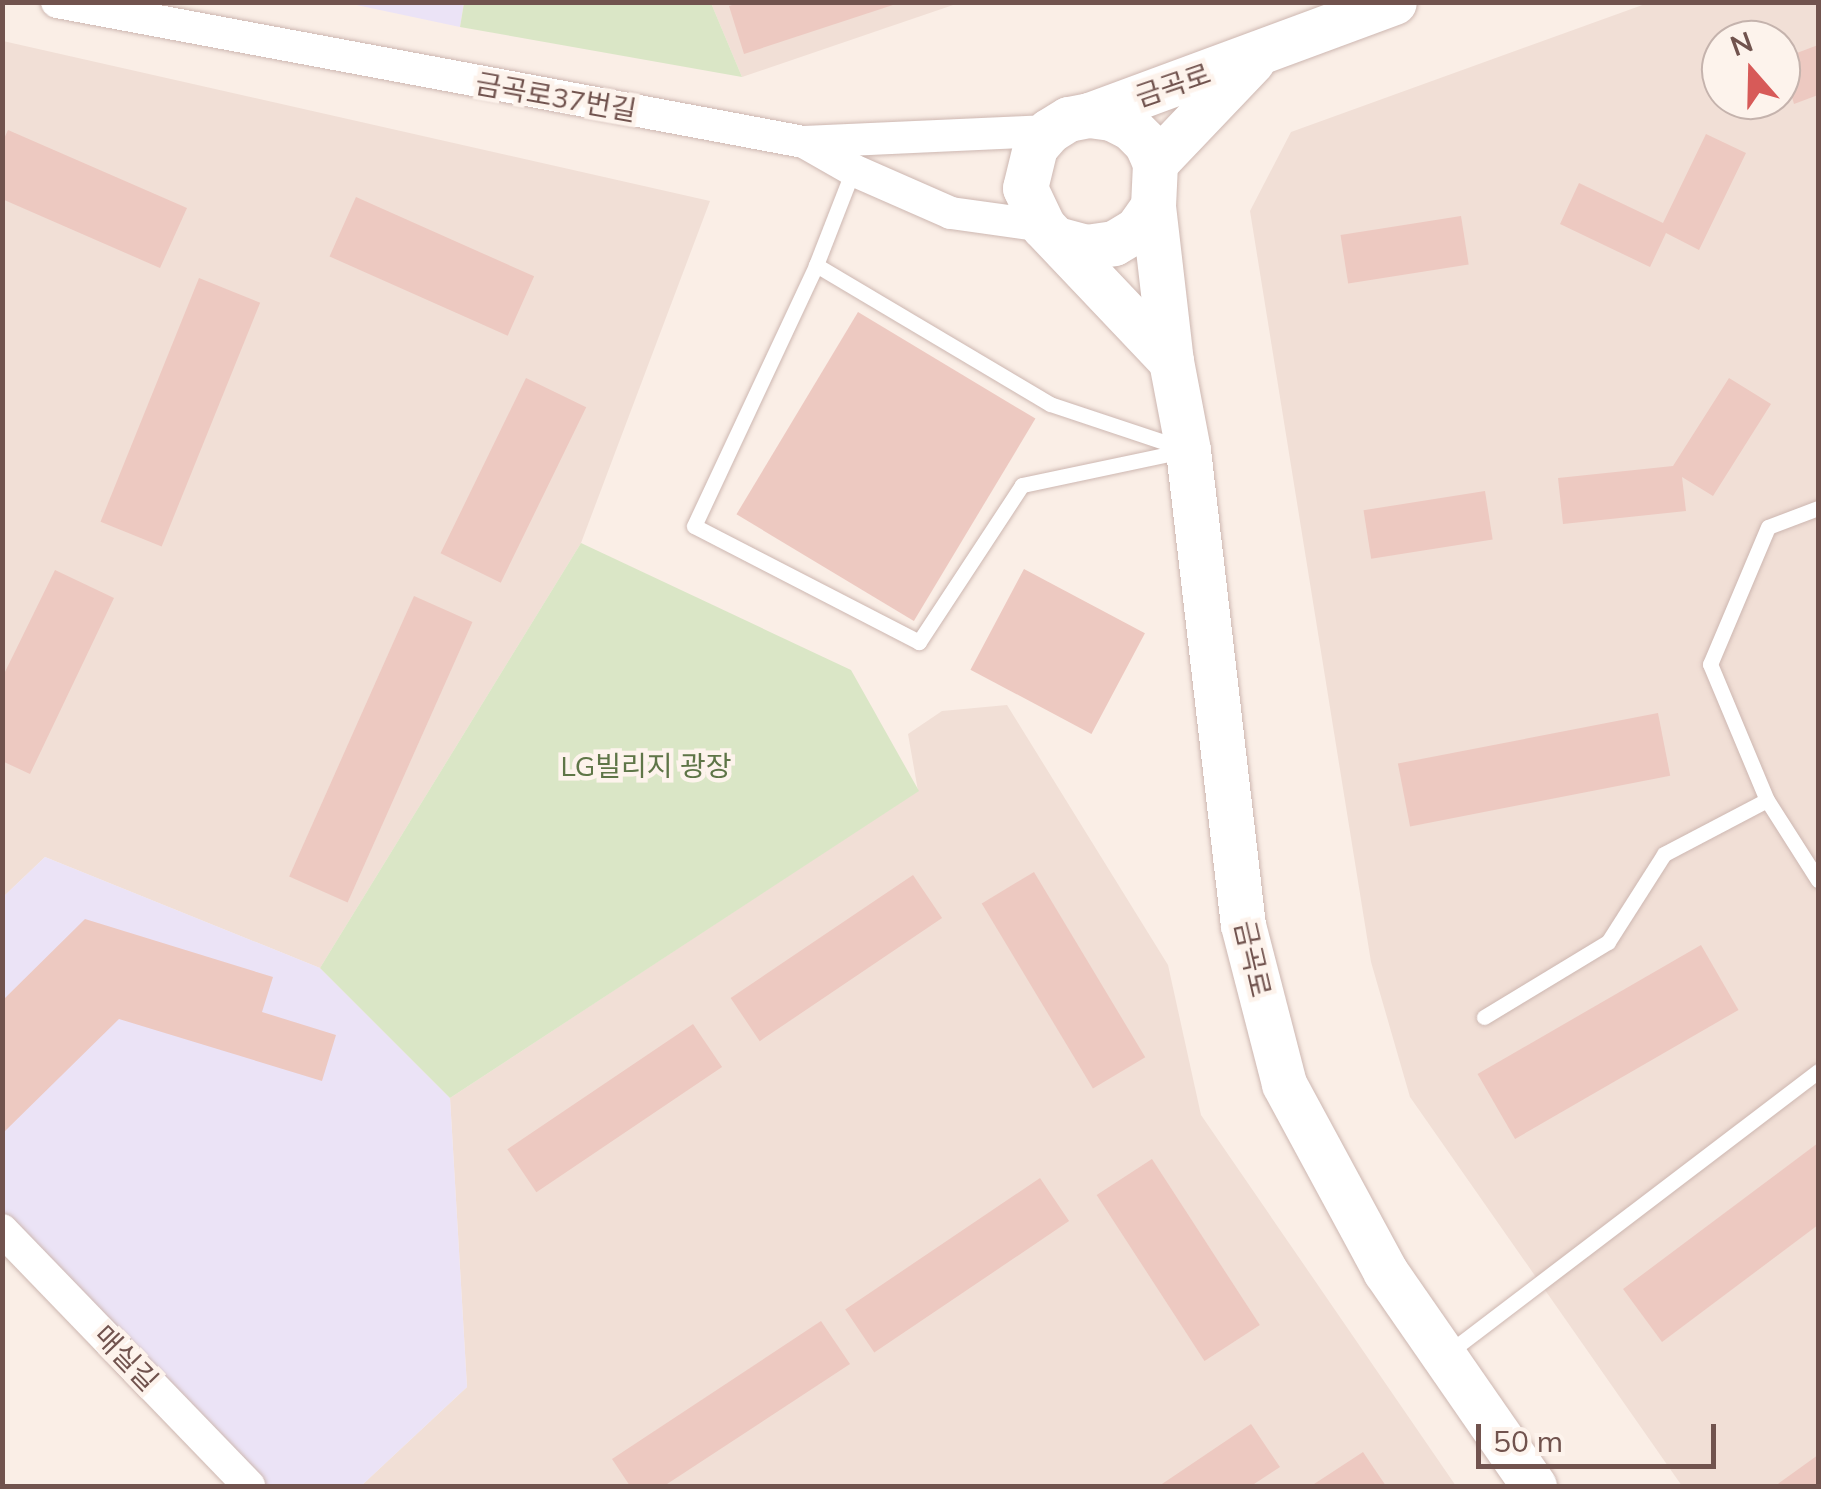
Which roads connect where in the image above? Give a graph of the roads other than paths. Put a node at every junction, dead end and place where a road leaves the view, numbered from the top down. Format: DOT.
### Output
graph roads {
  1 [pos="57,2"];
  2 [pos="1394,2"];
  3 [pos="1256,56"];
  4 [pos="1069,123"];
  5 [pos="804,142"];
  6 [pos="853,170"];
  7 [pos="1154,185"];
  8 [pos="1051,233"];
  9 [pos="816,265"];
  10 [pos="1171,361"];
  11 [pos="1188,450"];
  12 [pos="1818,508"];
  13 [pos="1767,800"];
  14 [pos="1818,880"];
  15 [pos="1484,1017"];
  16 [pos="1818,1071"];
  17 [pos="2,1230"];
  18 [pos="2,1253"];
  19 [pos="1444,1356"];
  20 [pos="227,1486"];
  21 [pos="249,1486"];
  22 [pos="1534,1486"];
  1 -- 5 [label="street, 금곡로37번길"];
  2 -- 3 [label="main road, 금곡로"];
  3 -- 4 [label="main road, 금곡로"];
  3 -- 7 [label="main road, 금곡로"];
  4 -- 5 [label="street"];
  4 -- 7 [label="main road"];
  4 -- 8 [label="main road"];
  5 -- 6 [label="street, 금곡로37번길"];
  6 -- 8 [label="street, 금곡로37번길"];
  6 -- 9 [label="lane"];
  7 -- 8 [label="main road"];
  7 -- 10 [label="main road, 금곡로"];
  8 -- 10 [label="main road"];
  9 -- 11 [label="lane"];
  9 -- 11 [label="lane"];
  10 -- 11 [label="main road, 금곡로"];
  11 -- 19 [label="main road, 금곡로"];
  12 -- 13 [label="lane"];
  13 -- 14 [label="lane"];
  13 -- 15 [label="lane"];
  16 -- 19 [label="lane"];
  17 -- 21 [label="street, 매실길"];
  18 -- 20 [label="street"];
  19 -- 22 [label="main road, 금곡로"];
}
